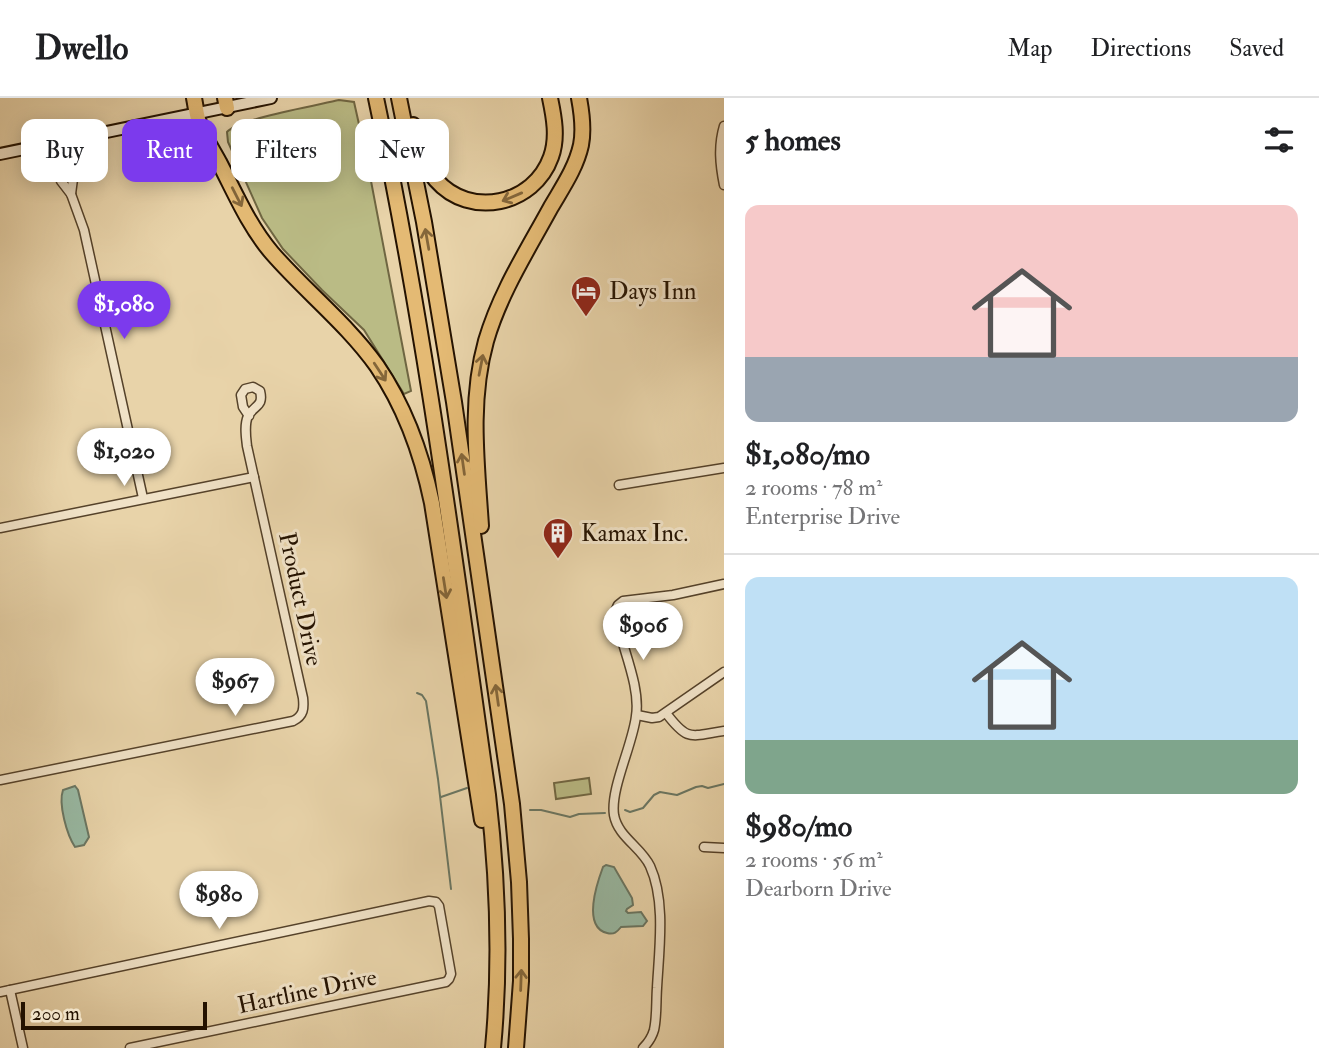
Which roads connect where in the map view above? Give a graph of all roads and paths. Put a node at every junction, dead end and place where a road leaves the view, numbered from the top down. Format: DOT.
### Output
graph roads {
  1 [pos="194,98"];
  2 [pos="271,98"];
  3 [pos="376,98"];
  4 [pos="402,98"];
  5 [pos="550,98"];
  6 [pos="579,98"];
  7 [pos="226,103"];
  8 [pos="197,114"];
  9 [pos="724,126"];
  10 [pos="108,132"];
  11 [pos="21,150"];
  12 [pos="0,154"];
  13 [pos="62,182"];
  14 [pos="73,182"];
  15 [pos="724,185"];
  16 [pos="71,194"];
  17 [pos="249,415"];
  18 [pos="724,468"];
  19 [pos="254,477"];
  20 [pos="618,485"];
  21 [pos="143,498"];
  22 [pos="0,528"];
  23 [pos="724,584"];
  24 [pos="487,628"];
  25 [pos="724,672"];
  26 [pos="666,713"];
  27 [pos="637,715"];
  28 [pos="724,731"];
  29 [pos="0,780"];
  30 [pos="704,846"];
  31 [pos="724,848"];
  32 [pos="498,942"];
  33 [pos="10,990"];
  34 [pos="0,992"];
  35 [pos="23,1048"];
  36 [pos="130,1048"];
  37 [pos="494,1048"];
  38 [pos="516,1048"];
  39 [pos="643,1048"];
  1 -- 8 [label="highway"];
  2 -- 7 [label="main road"];
  3 -- 32 [label="highway"];
  5 -- 4 [label="highway, one-way"];
  24 -- 4 [label="highway, one-way"];
  24 -- 6 [label="highway, one-way"];
  7 -- 8 [label="main road"];
  8 -- 10 [label="main road"];
  8 -- 32 [label="highway, one-way"];
  9 -- 15 [label="street"];
  11 -- 12 [label="main road"];
  13 -- 16 [label="street"];
  14 -- 16 [label="street"];
  16 -- 21 [label="street"];
  17 -- 19 [label="street"];
  18 -- 20 [label="street"];
  19 -- 21 [label="street"];
  19 -- 29 [label="street, Product Drive"];
  21 -- 22 [label="street"];
  23 -- 27 [label="street"];
  38 -- 24 [label="highway, one-way"];
  25 -- 26 [label="street"];
  26 -- 27 [label="street"];
  26 -- 28 [label="street"];
  27 -- 39 [label="street"];
  30 -- 31 [label="street"];
  32 -- 37 [label="highway"];
  33 -- 34 [label="street"];
  33 -- 35 [label="street"];
  33 -- 36 [label="street, Hartline Drive"];
}
